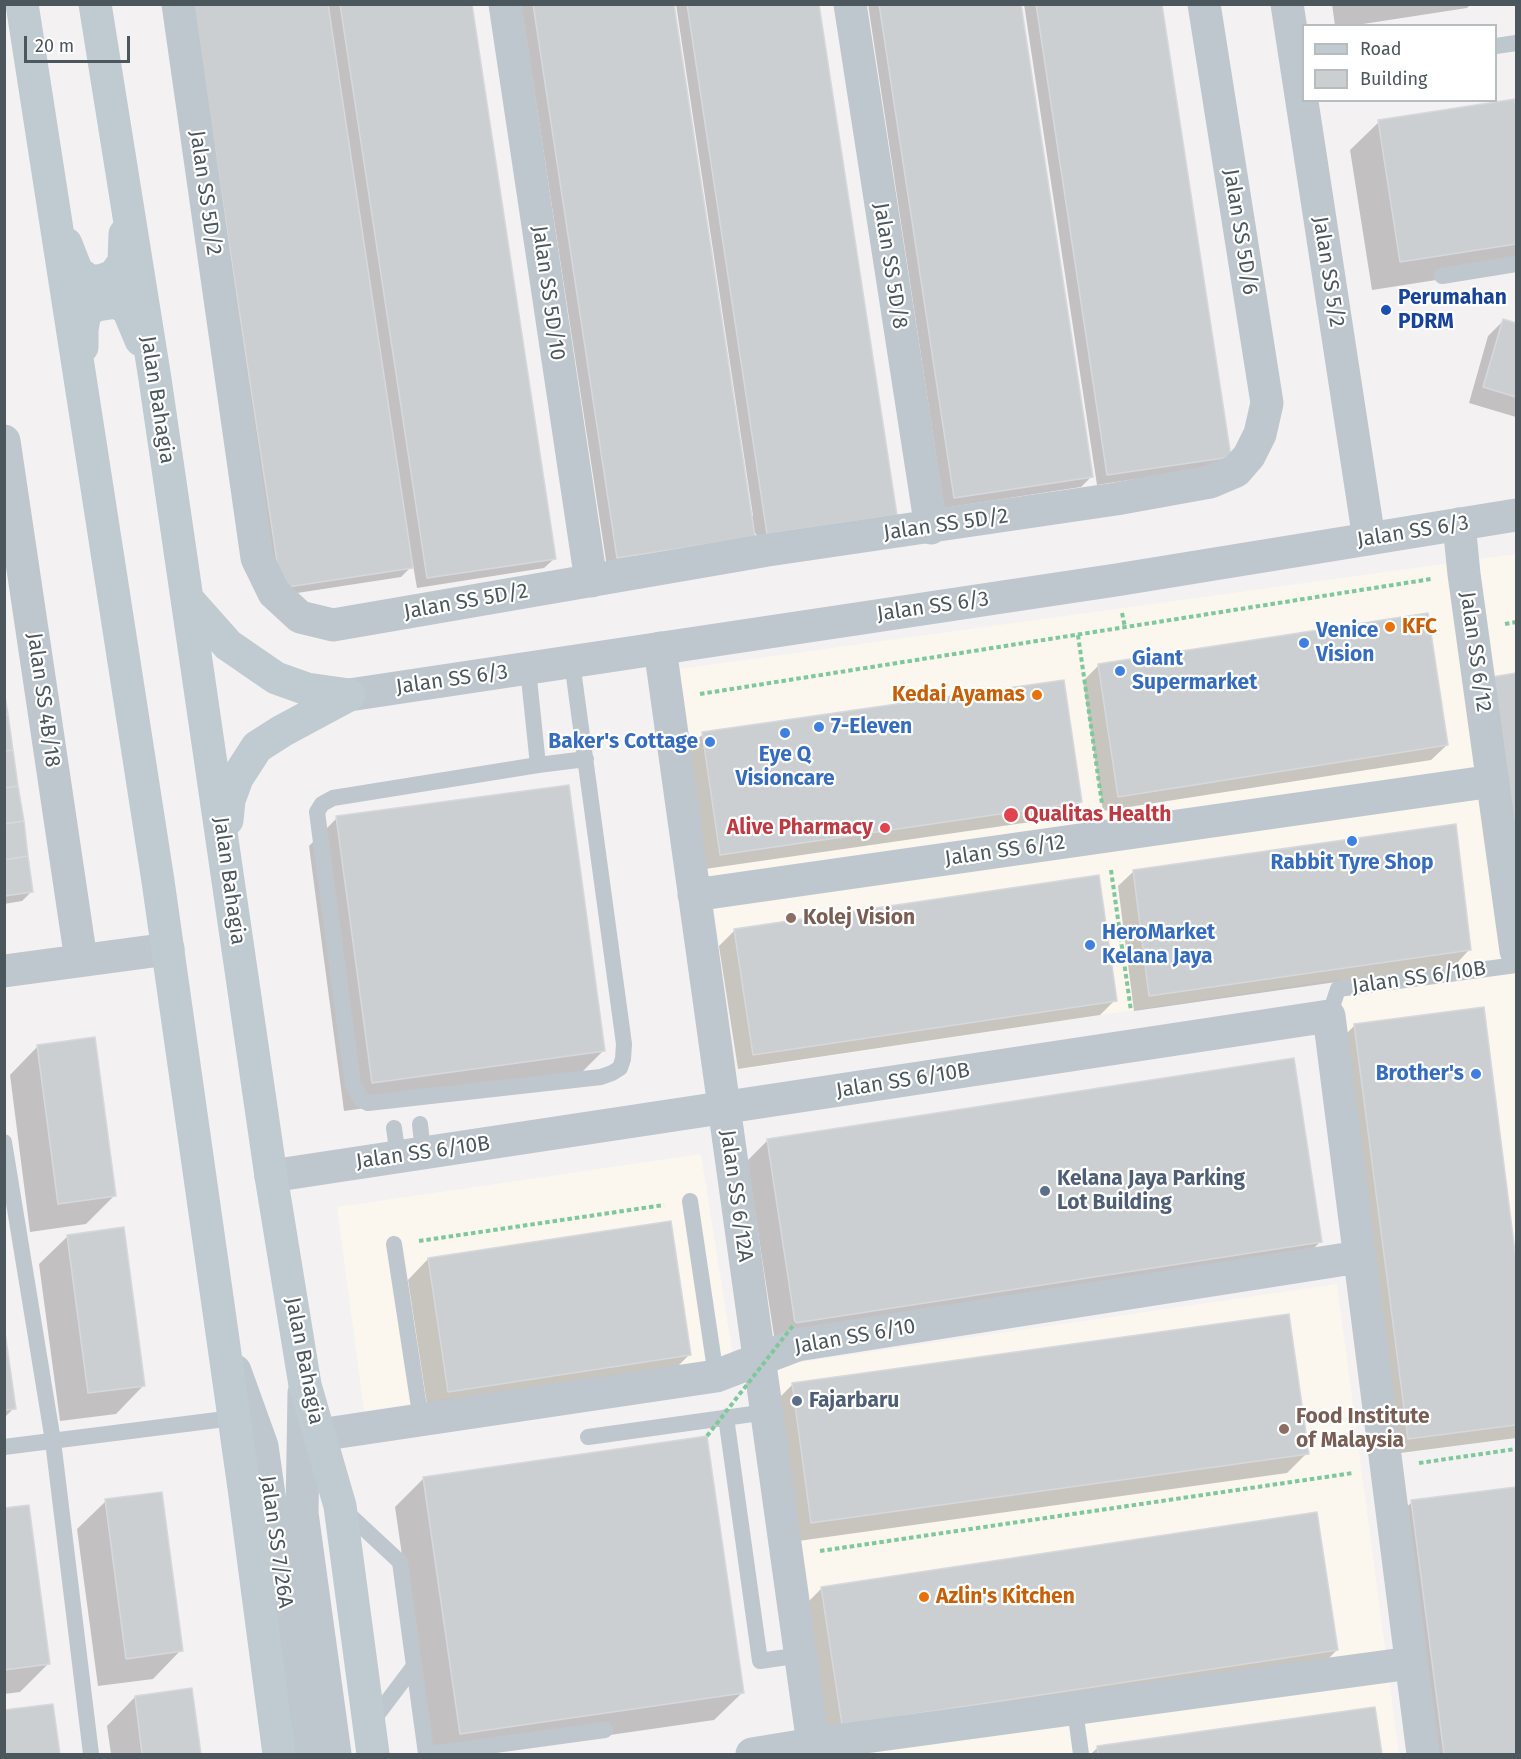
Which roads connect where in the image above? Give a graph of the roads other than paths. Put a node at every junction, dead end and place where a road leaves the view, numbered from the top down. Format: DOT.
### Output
graph roads {
  1 [pos="22,4"];
  2 [pos="95,4"];
  3 [pos="178,4"];
  4 [pos="505,4"];
  5 [pos="850,4"];
  6 [pos="1204,4"];
  7 [pos="1287,4"];
  8 [pos="1516,43"];
  9 [pos="1497,46"];
  10 [pos="1301,79"];
  11 [pos="1304,102"];
  12 [pos="125,200"];
  13 [pos="56,217"];
  14 [pos="1516,264"];
  15 [pos="1442,276"];
  16 [pos="155,379"];
  17 [pos="82,391"];
  18 [pos="4,441"];
  19 [pos="1249,456"];
  20 [pos="1516,515"];
  21 [pos="1459,524"];
  22 [pos="931,528"];
  23 [pos="1369,539"];
  24 [pos="591,581"];
  25 [pos="188,600"];
  26 [pos="660,648"];
  27 [pos="572,662"];
  28 [pos="528,669"];
  29 [pos="349,695"];
  30 [pos="585,759"];
  31 [pos="538,765"];
  32 [pos="1493,781"];
  33 [pos="224,848"];
  34 [pos="694,896"];
  35 [pos="168,949"];
  36 [pos="1516,951"];
  37 [pos="81,960"];
  38 [pos="1516,965"];
  39 [pos="4,971"];
  40 [pos="1329,1016"];
  41 [pos="724,1108"];
  42 [pos="4,1142"];
  43 [pos="272,1176"];
  44 [pos="690,1201"];
  45 [pos="394,1244"];
  46 [pos="1359,1257"];
  47 [pos="222,1335"];
  48 [pos="759,1359"];
  49 [pos="716,1376"];
  50 [pos="305,1385"];
  51 [pos="767,1412"];
  52 [pos="726,1417"];
  53 [pos="233,1418"];
  54 [pos="421,1420"];
  55 [pos="319,1435"];
  56 [pos="588,1437"];
  57 [pos="53,1441"];
  58 [pos="4,1447"];
  59 [pos="340,1506"];
  60 [pos="801,1655"];
  61 [pos="1411,1663"];
  62 [pos="414,1666"];
  63 [pos="1075,1710"];
  64 [pos="604,1730"];
  65 [pos="371,1740"];
  66 [pos="813,1744"];
  67 [pos="92,1755"];
  68 [pos="279,1755"];
  69 [pos="306,1755"];
  70 [pos="335,1755"];
  71 [pos="428,1755"];
  72 [pos="752,1755"];
  73 [pos="1081,1755"];
  74 [pos="1423,1755"];
  1 -- 13 [label="main road"];
  2 -- 12 [label="main road, Jalan Bahagia"];
  3 -- 24 [label="street, Jalan SS 5D/2"];
  4 -- 24 [label="street, Jalan SS 5D/10"];
  5 -- 22 [label="street, Jalan SS 5D/8"];
  6 -- 19 [label="street, Jalan SS 5D/6"];
  7 -- 10 [label="street, Jalan SS 5/2"];
  8 -- 9 [label="lane"];
  11 -- 23 [label="street, Jalan SS 5/2"];
  12 -- 13 [label="main road"];
  12 -- 16 [label="main road, Jalan Bahagia"];
  13 -- 17 [label="main road"];
  14 -- 15 [label="lane"];
  16 -- 17 [label="main road"];
  16 -- 25 [label="main road, Jalan Bahagia"];
  17 -- 35 [label="main road"];
  18 -- 37 [label="street, Jalan SS 4B/18"];
  19 -- 22 [label="street, Jalan SS 5D/2"];
  20 -- 21 [label="street, Jalan SS 6/3"];
  21 -- 23 [label="street, Jalan SS 6/3"];
  21 -- 32 [label="street, Jalan SS 6/12"];
  22 -- 24 [label="street, Jalan SS 5D/2"];
  23 -- 26 [label="street, Jalan SS 6/3"];
  25 -- 29 [label="main road"];
  25 -- 33 [label="main road, Jalan Bahagia"];
  26 -- 27 [label="street, Jalan SS 6/3"];
  26 -- 34 [label="street, Jalan SS 6/12A"];
  27 -- 28 [label="street, Jalan SS 6/3"];
  27 -- 30 [label="lane"];
  28 -- 29 [label="street, Jalan SS 6/3"];
  28 -- 31 [label="lane"];
  29 -- 33 [label="main road"];
  30 -- 31 [label="lane"];
  30 -- 31 [label="lane"];
  32 -- 34 [label="street, Jalan SS 6/12"];
  32 -- 36 [label="street, Jalan SS 6/12"];
  33 -- 43 [label="main road, Jalan Bahagia"];
  34 -- 41 [label="street, Jalan SS 6/12A"];
  35 -- 37 [label="street"];
  35 -- 47 [label="main road"];
  37 -- 39 [label="street"];
  38 -- 40 [label="lane, Jalan SS 6/10B"];
  40 -- 41 [label="street, Jalan SS 6/10B"];
  40 -- 46 [label="street"];
  41 -- 43 [label="street, Jalan SS 6/10B"];
  41 -- 48 [label="street, Jalan SS 6/12A"];
  42 -- 57 [label="lane"];
  43 -- 50 [label="main road, Jalan Bahagia"];
  44 -- 49 [label="lane"];
  45 -- 54 [label="lane"];
  46 -- 48 [label="street, Jalan SS 6/10"];
  46 -- 61 [label="street"];
  47 -- 53 [label="main road"];
  47 -- 69 [label="street, Jalan SS 7/26A"];
  48 -- 49 [label="street, Jalan SS 6/10"];
  48 -- 51 [label="street, Jalan SS 6/12A"];
  49 -- 54 [label="street, Jalan SS 6/10"];
  50 -- 55 [label="main road, Jalan Bahagia"];
  50 -- 70 [label="street, Jalan SS 7/26A"];
  51 -- 52 [label="lane"];
  51 -- 60 [label="street, Jalan SS 6/12A"];
  52 -- 56 [label="lane"];
  52 -- 60 [label="lane"];
  53 -- 57 [label="lane"];
  53 -- 68 [label="main road"];
  54 -- 55 [label="street, Jalan SS 6/10"];
  55 -- 59 [label="main road, Jalan Bahagia"];
  57 -- 58 [label="lane"];
  57 -- 67 [label="lane"];
  59 -- 62 [label="lane"];
  59 -- 65 [label="main road, Jalan Bahagia"];
  60 -- 66 [label="street, Jalan SS 6/12A"];
  61 -- 63 [label="street"];
  61 -- 74 [label="street"];
  62 -- 65 [label="lane"];
  62 -- 71 [label="lane"];
  63 -- 66 [label="street"];
  63 -- 73 [label="lane"];
  64 -- 71 [label="lane"];
  66 -- 72 [label="street"];
}
